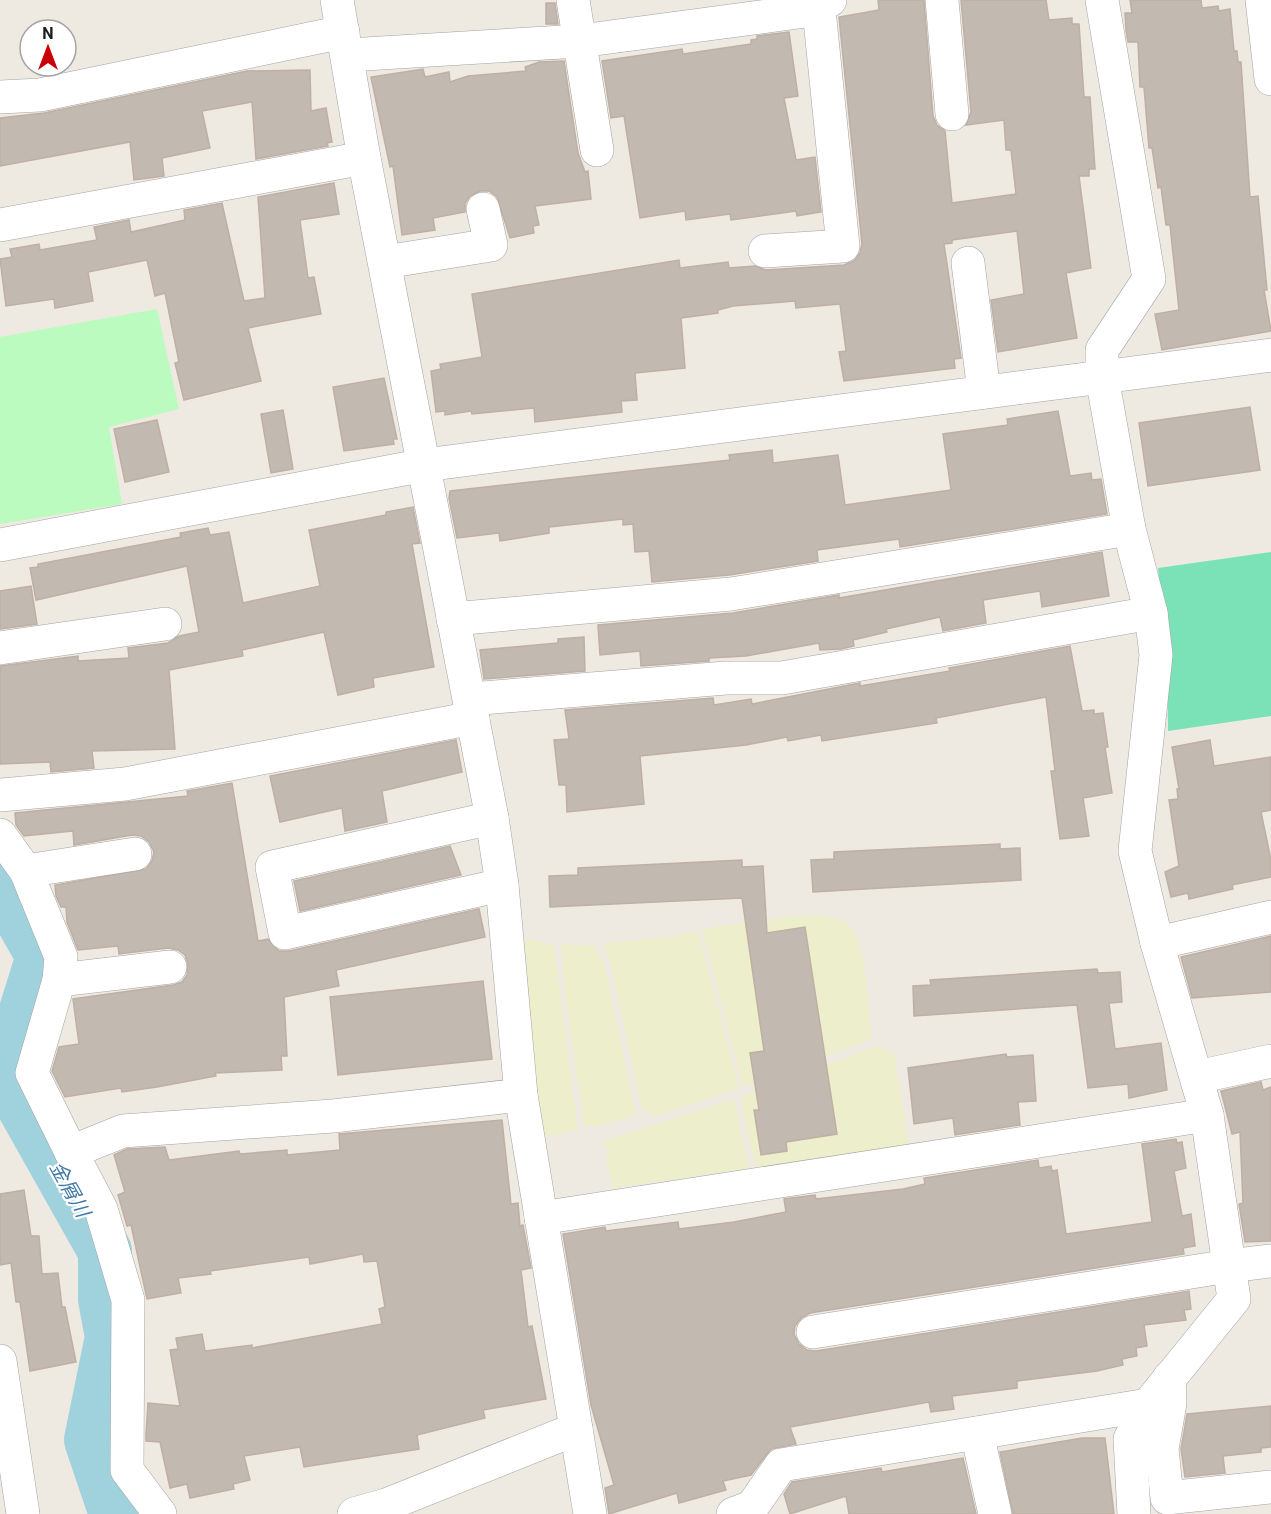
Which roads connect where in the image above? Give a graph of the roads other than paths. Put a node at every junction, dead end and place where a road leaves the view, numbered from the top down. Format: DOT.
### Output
graph roads {
  1 [pos="337,0"];
  2 [pos="573,0"];
  3 [pos="942,0"];
  4 [pos="1102,0"];
  5 [pos="1262,0"];
  6 [pos="822,2"];
  7 [pos="703,12"];
  8 [pos="580,41"];
  9 [pos="346,43"];
  10 [pos="1271,79"];
  11 [pos="0,97"];
  12 [pos="952,114"];
  13 [pos="597,150"];
  14 [pos="364,158"];
  15 [pos="483,209"];
  16 [pos="0,225"];
  17 [pos="765,251"];
  18 [pos="386,262"];
  19 [pos="968,263"];
  20 [pos="1271,355"];
  21 [pos="1102,377"];
  22 [pos="984,392"];
  23 [pos="425,465"];
  24 [pos="1129,529"];
  25 [pos="0,545"];
  26 [pos="1151,613"];
  27 [pos="453,618"];
  28 [pos="165,624"];
  29 [pos="0,648"];
  30 [pos="471,709"];
  31 [pos="0,795"];
  32 [pos="492,818"];
  33 [pos="0,834"];
  34 [pos="135,854"];
  35 [pos="26,871"];
  36 [pos="502,885"];
  37 [pos="1271,917"];
  38 [pos="1157,943"];
  39 [pos="170,967"];
  40 [pos="59,980"];
  41 [pos="1271,1061"];
  42 [pos="1197,1077"];
  43 [pos="521,1095"];
  44 [pos="1207,1115"];
  45 [pos="71,1152"];
  46 [pos="541,1218"];
  47 [pos="1271,1262"];
  48 [pos="1228,1266"];
  49 [pos="813,1332"];
  50 [pos="0,1361"];
  51 [pos="1169,1378"];
  52 [pos="3,1404"];
  53 [pos="1148,1405"];
  54 [pos="576,1429"];
  55 [pos="977,1433"];
  56 [pos="1271,1487"];
  57 [pos="23,1514"];
  58 [pos="160,1514"];
  59 [pos="354,1514"];
  60 [pos="590,1514"];
  61 [pos="733,1514"];
  62 [pos="995,1514"];
  63 [pos="1134,1514"];
  1 -- 9 [label="street"];
  2 -- 8 [label="street"];
  3 -- 12 [label="street"];
  4 -- 21 [label="street"];
  5 -- 10 [label="street"];
  6 -- 7 [label="street"];
  6 -- 17 [label="street"];
  7 -- 8 [label="street"];
  8 -- 9 [label="street"];
  8 -- 13 [label="street"];
  9 -- 11 [label="street"];
  9 -- 14 [label="street"];
  14 -- 16 [label="street"];
  14 -- 18 [label="street"];
  15 -- 18 [label="street"];
  18 -- 23 [label="street"];
  19 -- 22 [label="street"];
  20 -- 21 [label="street"];
  21 -- 22 [label="street"];
  21 -- 24 [label="street"];
  22 -- 23 [label="street"];
  23 -- 25 [label="street"];
  23 -- 27 [label="street"];
  24 -- 26 [label="street"];
  24 -- 27 [label="street"];
  26 -- 30 [label="street"];
  26 -- 38 [label="street"];
  27 -- 30 [label="street"];
  28 -- 29 [label="street"];
  30 -- 31 [label="street"];
  30 -- 32 [label="street"];
  32 -- 36 [label="street"];
  32 -- 36 [label="street"];
  33 -- 35 [label="street"];
  34 -- 35 [label="street"];
  35 -- 40 [label="street"];
  36 -- 43 [label="street"];
  37 -- 38 [label="street"];
  38 -- 42 [label="street"];
  39 -- 40 [label="street"];
  40 -- 45 [label="street"];
  41 -- 42 [label="street"];
  42 -- 44 [label="street"];
  43 -- 45 [label="street"];
  43 -- 46 [label="street"];
  44 -- 46 [label="street"];
  44 -- 48 [label="street"];
  45 -- 58 [label="street"];
  46 -- 54 [label="street"];
  47 -- 48 [label="street"];
  48 -- 49 [label="street"];
  48 -- 51 [label="street"];
  50 -- 52 [label="street"];
  51 -- 53 [label="street"];
  51 -- 56 [label="street"];
  52 -- 57 [label="street"];
  53 -- 55 [label="street"];
  53 -- 63 [label="street"];
  54 -- 59 [label="street"];
  54 -- 60 [label="street"];
  55 -- 61 [label="street"];
  55 -- 62 [label="street"];
}
